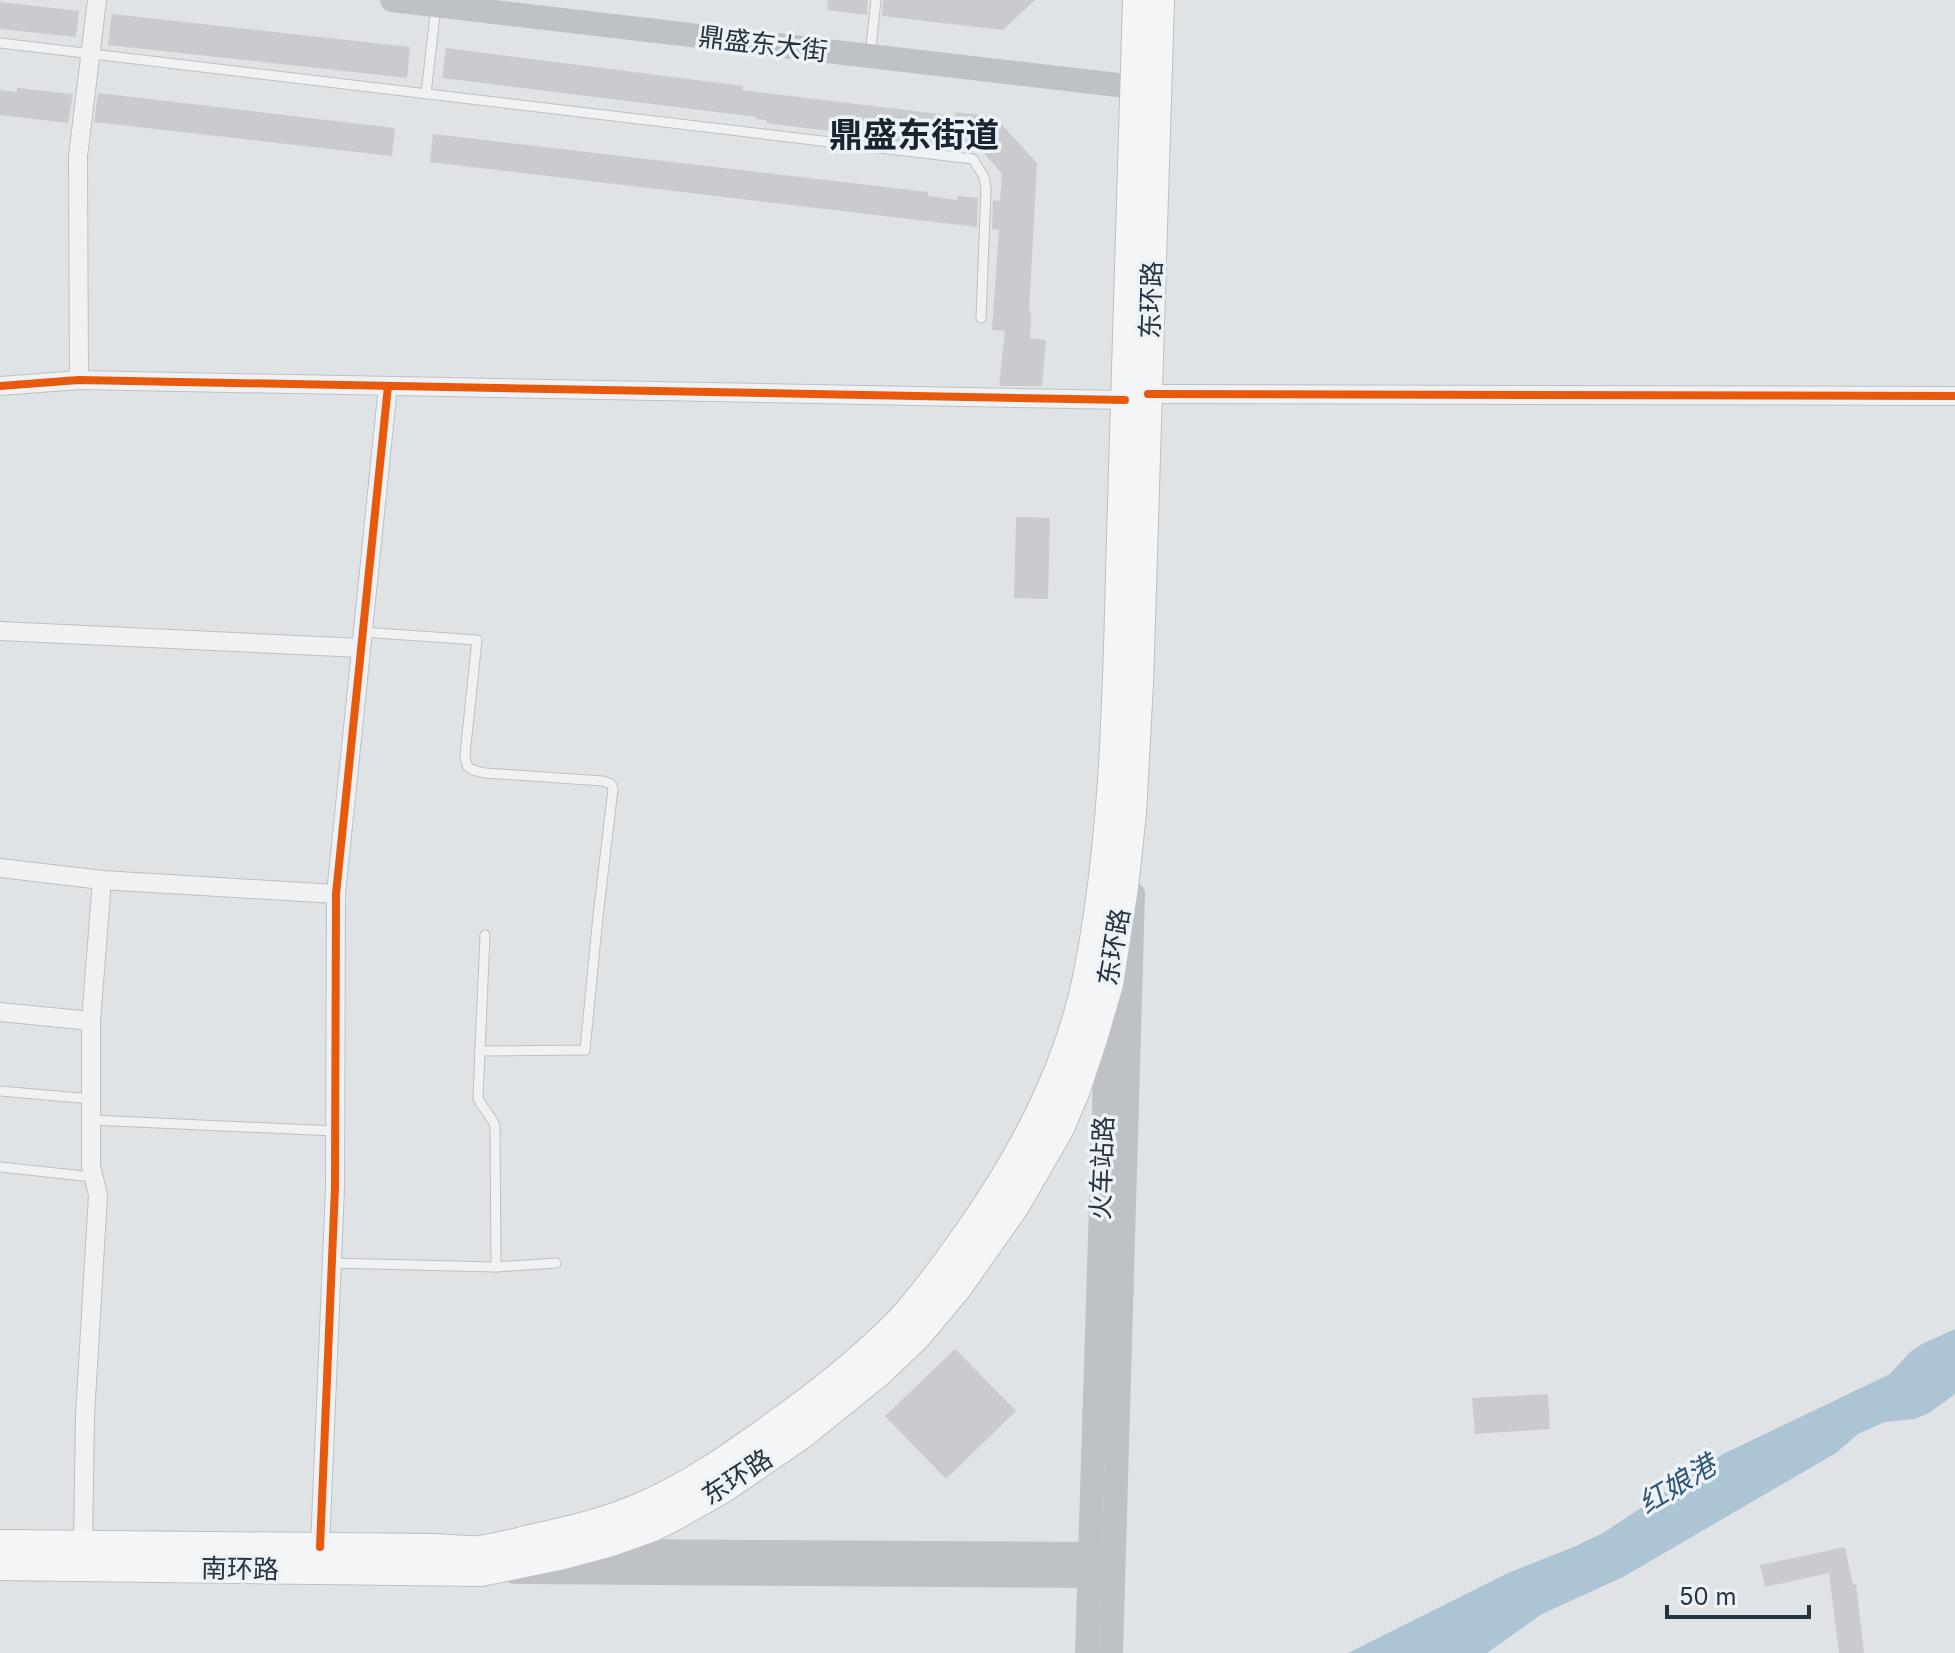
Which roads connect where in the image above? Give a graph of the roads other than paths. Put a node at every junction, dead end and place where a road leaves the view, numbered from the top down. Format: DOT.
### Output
graph roads {
  1 [pos="97,0"];
  2 [pos="392,0"];
  3 [pos="876,0"];
  4 [pos="1137,0"];
  5 [pos="1160,0"];
  6 [pos="436,5"];
  7 [pos="554,10"];
  8 [pos="0,43"];
  9 [pos="90,53"];
  10 [pos="870,56"];
  11 [pos="1135,87"];
  12 [pos="426,94"];
  13 [pos="981,318"];
  14 [pos="79,380"];
  15 [pos="0,386"];
  16 [pos="388,386"];
  17 [pos="1955,396"];
  18 [pos="1137,397"];
  19 [pos="0,631"];
  20 [pos="361,640"];
  21 [pos="1128,683"];
  22 [pos="0,868"];
  23 [pos="102,880"];
  24 [pos="336,894"];
  25 [pos="485,935"];
  26 [pos="1107,990"];
  27 [pos="0,1012"];
  28 [pos="91,1021"];
  29 [pos="479,1051"];
  30 [pos="0,1091"];
  31 [pos="91,1099"];
  32 [pos="91,1120"];
  33 [pos="335,1131"];
  34 [pos="0,1167"];
  35 [pos="93,1177"];
  36 [pos="331,1263"];
  37 [pos="556,1263"];
  38 [pos="496,1267"];
  39 [pos="0,1544"];
  40 [pos="83,1545"];
  41 [pos="320,1547"];
  42 [pos="580,1551"];
  43 [pos="480,1561"];
  44 [pos="1102,1565"];
  45 [pos="0,1566"];
  46 [pos="1087,1653"];
  47 [pos="1111,1653"];
  1 -- 9 [label="street"];
  2 -- 6 [label="main road, 鼎盛东大街"];
  3 -- 10 [label="lane"];
  4 -- 11 [label="main road, 东环路"];
  5 -- 18 [label="main road, 东环路"];
  6 -- 7 [label="main road, 鼎盛东大街"];
  6 -- 12 [label="lane"];
  7 -- 10 [label="main road, 鼎盛东大街"];
  8 -- 9 [label="lane"];
  9 -- 12 [label="lane"];
  9 -- 14 [label="street"];
  10 -- 11 [label="main road, 鼎盛东大街"];
  11 -- 18 [label="main road, 东环路"];
  12 -- 13 [label="lane"];
  14 -- 15 [label="street"];
  14 -- 16 [label="street"];
  16 -- 18 [label="street"];
  16 -- 20 [label="street"];
  17 -- 18 [label="street"];
  18 -- 21 [label="main road, 东环路"];
  19 -- 20 [label="street"];
  20 -- 24 [label="street"];
  20 -- 29 [label="lane"];
  21 -- 26 [label="main road, 东环路"];
  21 -- 43 [label="main road, 东环路"];
  21 -- 44 [label="main road, 火车站路"];
  22 -- 23 [label="street"];
  23 -- 24 [label="street"];
  23 -- 28 [label="street"];
  24 -- 33 [label="street"];
  25 -- 29 [label="lane"];
  26 -- 42 [label="main road, 东环路"];
  26 -- 44 [label="main road, 火车站路"];
  27 -- 28 [label="street"];
  28 -- 31 [label="street"];
  29 -- 38 [label="lane"];
  30 -- 31 [label="lane"];
  31 -- 32 [label="street"];
  32 -- 33 [label="lane"];
  32 -- 35 [label="street"];
  33 -- 36 [label="street"];
  34 -- 35 [label="lane"];
  35 -- 40 [label="street"];
  36 -- 38 [label="lane"];
  36 -- 41 [label="street"];
  37 -- 38 [label="lane"];
  39 -- 40 [label="main road, 南环路"];
  40 -- 41 [label="main road, 南环路"];
  41 -- 43 [label="main road, 南环路"];
  42 -- 43 [label="main road, 东环路"];
  42 -- 44 [label="main road"];
  43 -- 44 [label="main road"];
  43 -- 45 [label="main road, 南环路"];
  44 -- 46 [label="main road, 火车站路"];
  44 -- 47 [label="main road, 火车站路"];
}
